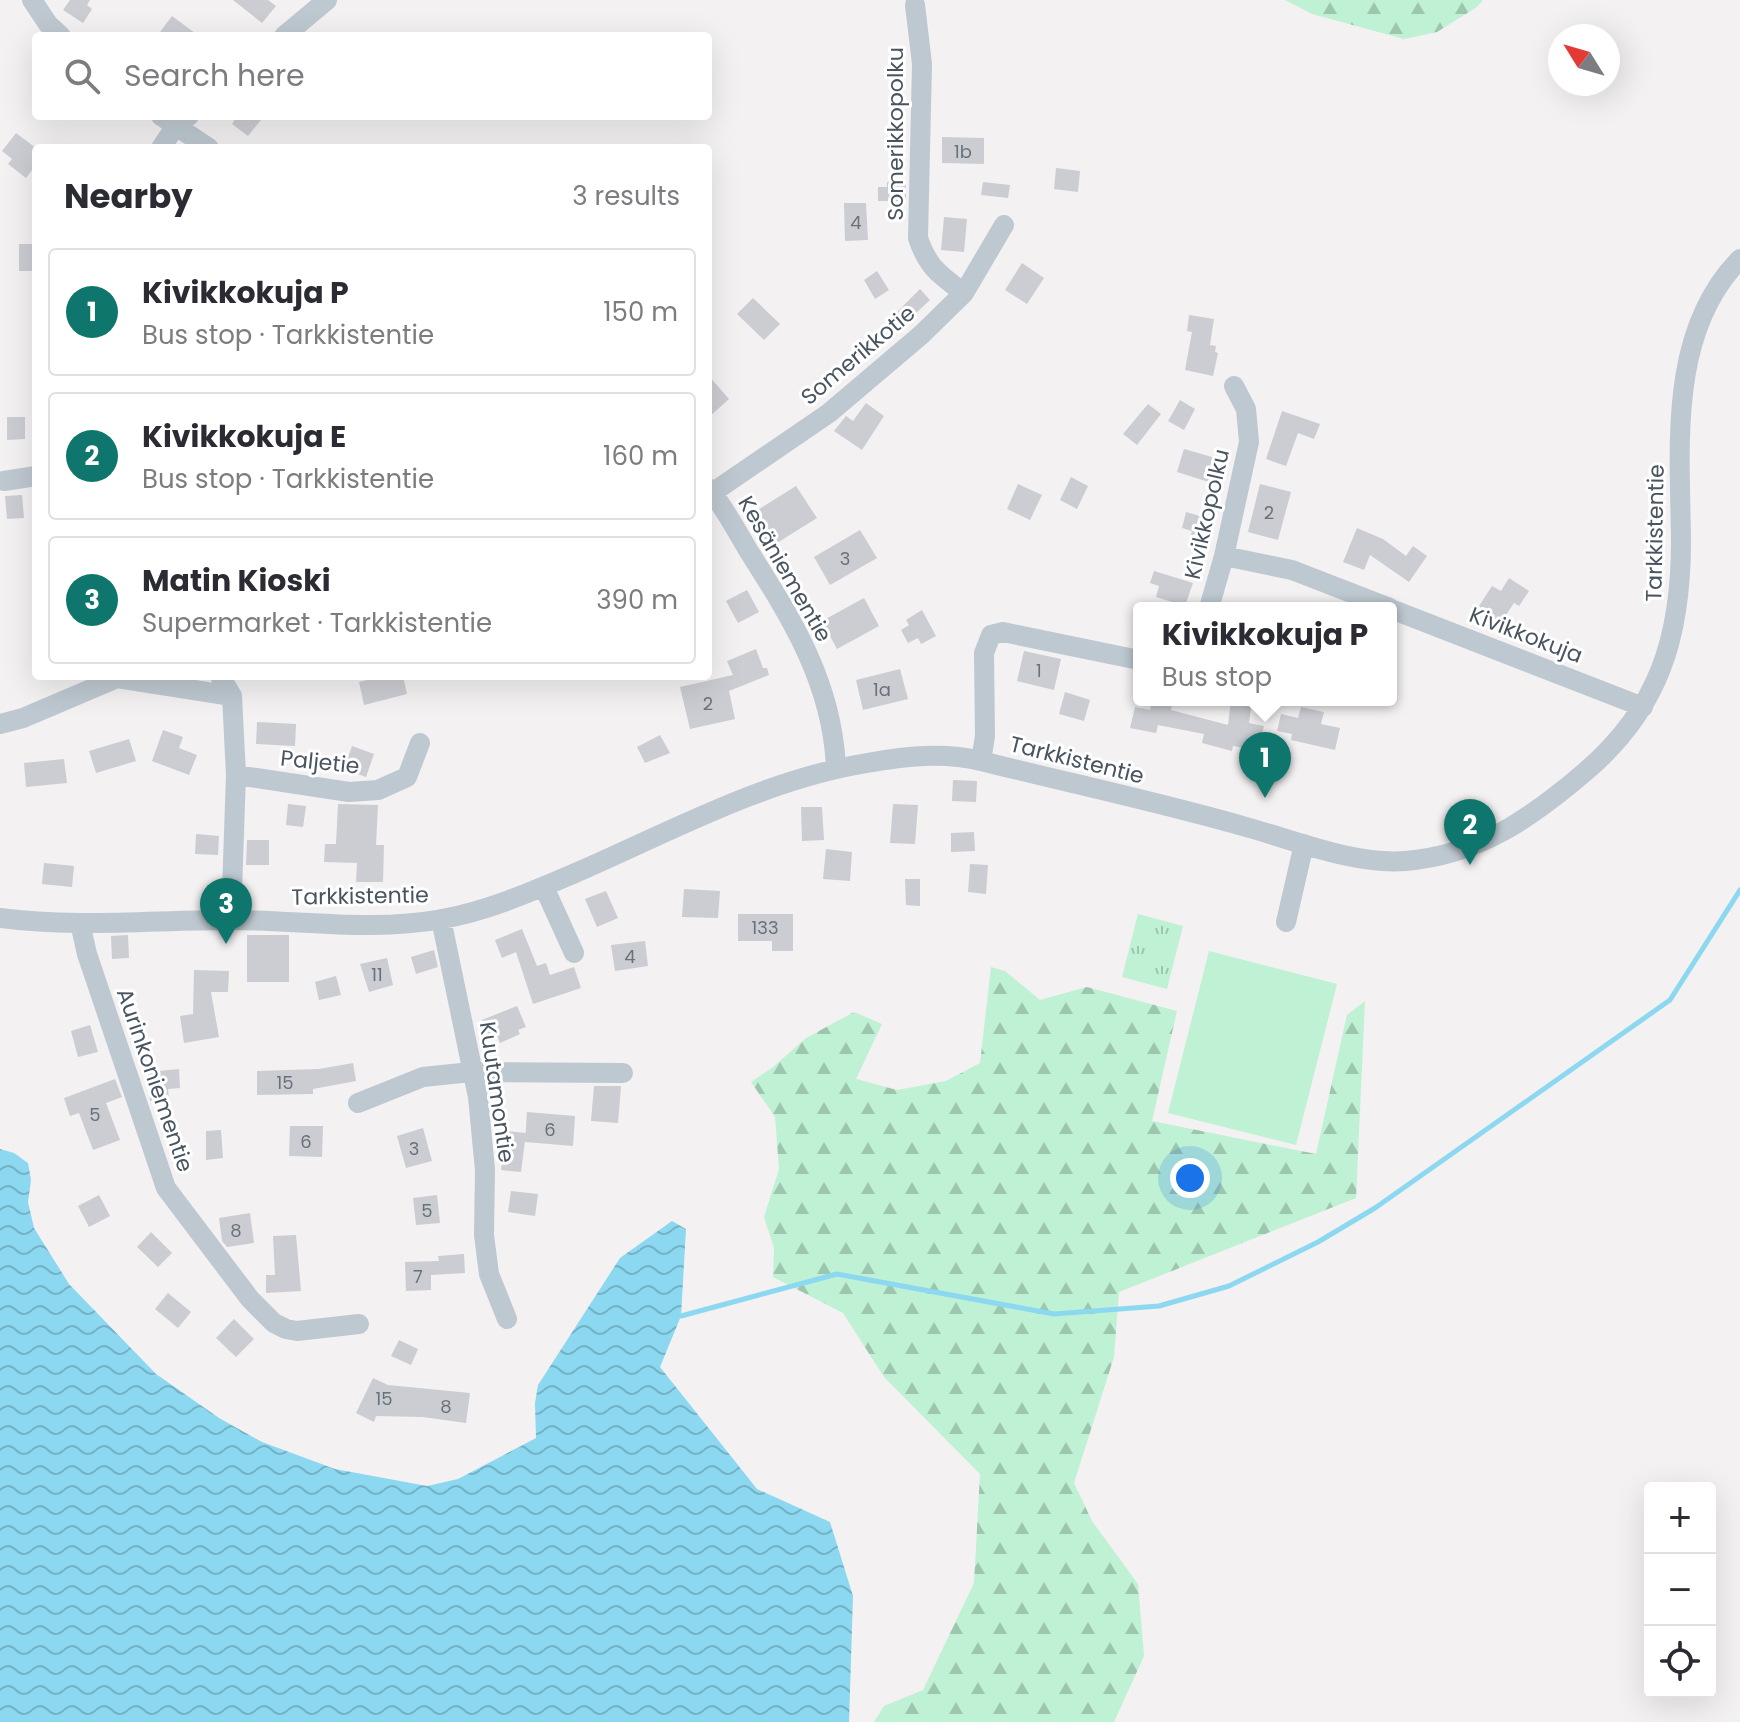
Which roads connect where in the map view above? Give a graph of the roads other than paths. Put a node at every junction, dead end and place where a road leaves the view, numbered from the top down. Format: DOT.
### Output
graph roads {
  1 [pos="32,0"];
  2 [pos="327,0"];
  3 [pos="915,5"];
  4 [pos="57,32"];
  5 [pos="289,32"];
  6 [pos="175,120"];
  7 [pos="163,144"];
  8 [pos="204,144"];
  9 [pos="1004,225"];
  10 [pos="1740,259"];
  11 [pos="964,293"];
  12 [pos="1234,386"];
  13 [pos="32,477"];
  14 [pos="4,481"];
  15 [pos="712,489"];
  16 [pos="712,493"];
  17 [pos="1224,556"];
  18 [pos="1211,602"];
  19 [pos="1375,602"];
  20 [pos="1397,611"];
  21 [pos="1133,659"];
  22 [pos="112,680"];
  23 [pos="130,680"];
  24 [pos="222,680"];
  25 [pos="232,696"];
  26 [pos="1643,707"];
  27 [pos="0,724"];
  28 [pos="420,743"];
  29 [pos="981,761"];
  30 [pos="836,769"];
  31 [pos="236,775"];
  32 [pos="1304,844"];
  33 [pos="544,887"];
  34 [pos="0,918"];
  35 [pos="441,919"];
  36 [pos="231,920"];
  37 [pos="1286,922"];
  38 [pos="80,923"];
  39 [pos="574,953"];
  40 [pos="471,1072"];
  41 [pos="623,1073"];
  42 [pos="358,1103"];
  43 [pos="507,1319"];
  44 [pos="359,1324"];
  1 -- 4 [label="street"];
  2 -- 5 [label="street"];
  3 -- 11 [label="street, Somerikkopolku"];
  6 -- 7 [label="street"];
  6 -- 8 [label="street"];
  9 -- 11 [label="street, Somerikkotie"];
  10 -- 26 [label="street, Tarkkistentie"];
  11 -- 15 [label="street, Somerikkotie"];
  12 -- 17 [label="street, Kivikkopolku"];
  13 -- 14 [label="street"];
  16 -- 30 [label="street, Kesäniementie"];
  17 -- 18 [label="street, Kivikkopolku"];
  17 -- 19 [label="street, Kivikkokuja"];
  20 -- 26 [label="street, Kivikkokuja"];
  21 -- 29 [label="street"];
  22 -- 27 [label="street"];
  23 -- 25 [label="street"];
  24 -- 25 [label="street"];
  25 -- 31 [label="street"];
  26 -- 32 [label="street, Tarkkistentie"];
  28 -- 31 [label="street, Paljetie"];
  29 -- 30 [label="street, Tarkkistentie"];
  29 -- 32 [label="street, Tarkkistentie"];
  30 -- 33 [label="street, Tarkkistentie"];
  31 -- 36 [label="street"];
  32 -- 37 [label="street"];
  33 -- 35 [label="street, Tarkkistentie"];
  33 -- 39 [label="street"];
  34 -- 38 [label="street, Tarkkistentie"];
  35 -- 36 [label="street, Tarkkistentie"];
  35 -- 40 [label="street, Kuutamontie"];
  36 -- 38 [label="street, Tarkkistentie"];
  38 -- 44 [label="street, Aurinkoniementie"];
  40 -- 41 [label="street"];
  40 -- 42 [label="street"];
  40 -- 43 [label="street, Kuutamontie"];
}
